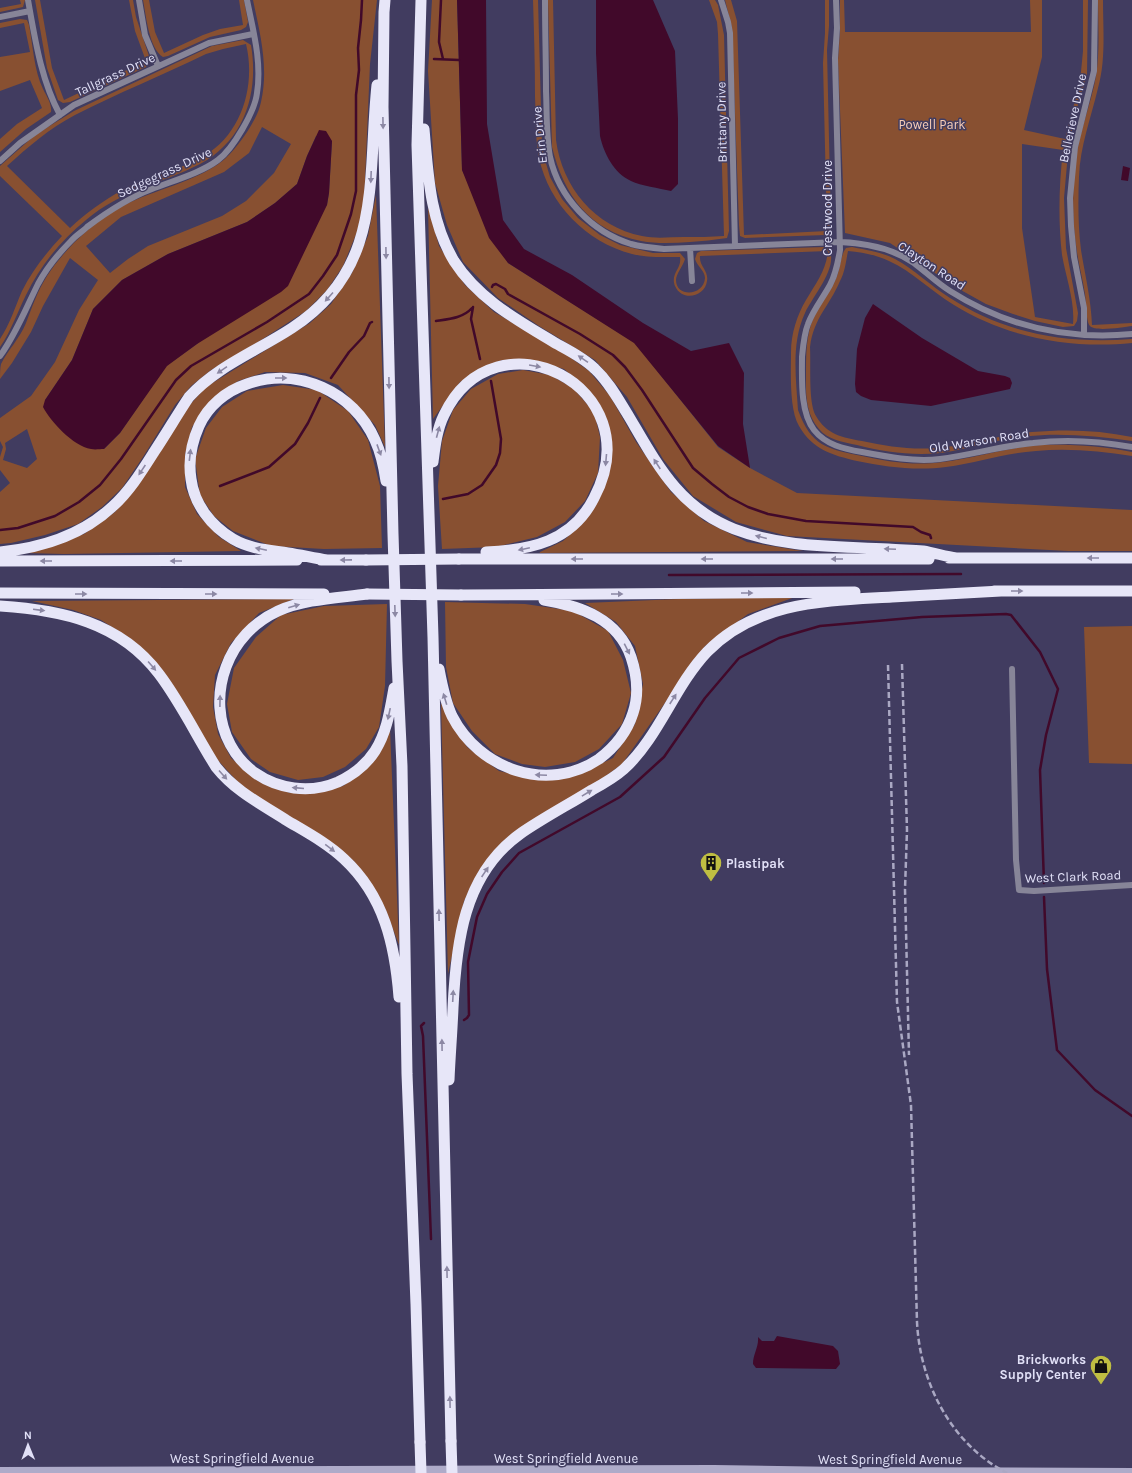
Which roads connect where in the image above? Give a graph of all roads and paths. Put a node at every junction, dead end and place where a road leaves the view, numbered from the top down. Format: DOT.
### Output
graph roads {
  1 [pos="28,0"];
  2 [pos="139,0"];
  3 [pos="247,0"];
  4 [pos="385,0"];
  5 [pos="421,0"];
  6 [pos="545,0"];
  7 [pos="721,0"];
  8 [pos="836,0"];
  9 [pos="1095,0"];
  10 [pos="30,12"];
  11 [pos="384,12"];
  12 [pos="0,17"];
  13 [pos="254,34"];
  14 [pos="158,66"];
  15 [pos="418,71"];
  16 [pos="60,115"];
  17 [pos="0,161"];
  18 [pos="840,242"];
  19 [pos="735,246"];
  20 [pos="690,248"];
  21 [pos="692,281"];
  22 [pos="1132,334"];
  23 [pos="1084,335"];
  24 [pos="0,356"];
  25 [pos="813,429"];
  26 [pos="1132,447"];
  27 [pos="429,498"];
  28 [pos="393,534"];
  29 [pos="0,552"];
  30 [pos="460,556"];
  31 [pos="956,558"];
  32 [pos="1132,558"];
  33 [pos="327,560"];
  34 [pos="0,561"];
  35 [pos="1001,591"];
  36 [pos="1132,591"];
  37 [pos="0,593"];
  38 [pos="367,594"];
  39 [pos="480,595"];
  40 [pos="0,606"];
  41 [pos="433,637"];
  42 [pos="397,661"];
  43 [pos="1012,669"];
  44 [pos="1132,885"];
  45 [pos="407,1074"];
  46 [pos="445,1174"];
  47 [pos="0,1471"];
  48 [pos="1132,1472"];
  49 [pos="420,1473"];
  50 [pos="452,1473"];
  1 -- 10 [label="street"];
  2 -- 14 [label="street"];
  3 -- 13 [label="street, Sedgegrass Drive"];
  4 -- 11 [label="highway"];
  5 -- 15 [label="highway"];
  6 -- 20 [label="street, Erin Drive"];
  7 -- 19 [label="street, Brittany Drive"];
  8 -- 18 [label="street, Crestwood Drive"];
  9 -- 23 [label="street, Bellerieve Drive"];
  10 -- 12 [label="street"];
  10 -- 16 [label="street"];
  11 -- 28 [label="highway, one-way"];
  11 -- 29 [label="highway, one-way"];
  13 -- 14 [label="street, Tallgrass Drive"];
  13 -- 24 [label="street, Sedgegrass Drive"];
  14 -- 16 [label="street, Tallgrass Drive"];
  15 -- 27 [label="highway"];
  31 -- 15 [label="highway, one-way"];
  16 -- 17 [label="street, Tallgrass Drive"];
  18 -- 19 [label="street, Clayton Road"];
  18 -- 23 [label="street, Clayton Road"];
  18 -- 25 [label="street, Crestwood Drive"];
  19 -- 20 [label="street, Clayton Road"];
  20 -- 21 [label="street"];
  22 -- 23 [label="street, Clayton Road"];
  25 -- 26 [label="street, Old Warson Road"];
  27 -- 30 [label="highway, one-way"];
  27 -- 41 [label="highway"];
  33 -- 28 [label="highway, one-way"];
  28 -- 42 [label="highway, one-way"];
  31 -- 30 [label="highway, one-way"];
  30 -- 33 [label="highway, one-way, bridge"];
  32 -- 31 [label="highway, one-way"];
  33 -- 34 [label="highway, one-way"];
  35 -- 36 [label="highway, one-way"];
  39 -- 35 [label="highway, one-way"];
  46 -- 35 [label="highway, one-way"];
  37 -- 38 [label="highway, one-way"];
  38 -- 39 [label="highway, bridge"];
  42 -- 38 [label="highway, one-way"];
  39 -- 41 [label="highway, one-way"];
  40 -- 45 [label="highway, one-way"];
  46 -- 41 [label="highway, one-way"];
  42 -- 45 [label="highway"];
  43 -- 44 [label="street, West Clark Road"];
  45 -- 49 [label="highway, bridge"];
  50 -- 46 [label="highway, one-way, bridge"];
  47 -- 48 [label="main road, West Springfield Avenue"];
}
